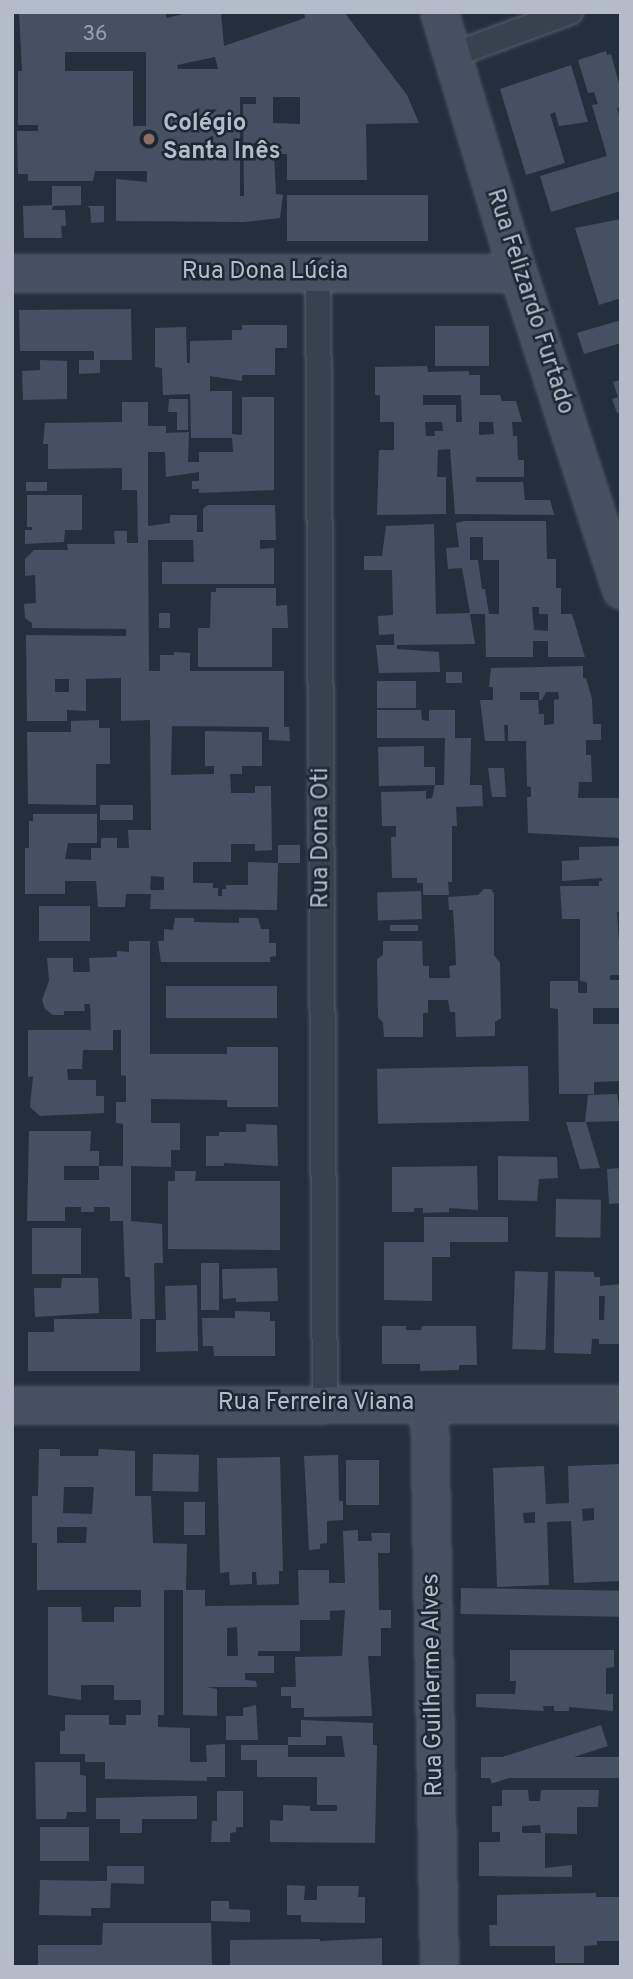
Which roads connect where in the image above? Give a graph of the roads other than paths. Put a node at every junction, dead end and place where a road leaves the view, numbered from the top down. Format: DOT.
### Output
graph roads {
  1 [pos="439,12"];
  2 [pos="570,12"];
  3 [pos="453,55"];
  4 [pos="12,273"];
  5 [pos="318,273"];
  6 [pos="518,273"];
  7 [pos="612,529"];
  8 [pos="621,590"];
  9 [pos="325,1403"];
  10 [pos="429,1404"];
  11 [pos="621,1404"];
  12 [pos="12,1405"];
  13 [pos="439,1967"];
  1 -- 3 [label="street, Rua Felizardo Furtado"];
  2 -- 3 [label="street"];
  3 -- 6 [label="street, Rua Felizardo Furtado"];
  4 -- 5 [label="street, Rua Dona Lúcia"];
  5 -- 6 [label="street, Rua Dona Lúcia"];
  5 -- 9 [label="street, Rua Dona Oti"];
  6 -- 7 [label="street, Rua Felizardo Furtado"];
  7 -- 8 [label="street, Rua Felizardo Furtado"];
  9 -- 10 [label="street, Rua Ferreira Viana"];
  9 -- 12 [label="street, Rua Ferreira Viana"];
  10 -- 11 [label="street, Rua Ferreira Viana"];
  10 -- 13 [label="street, Rua Guilherme Alves"];
}
